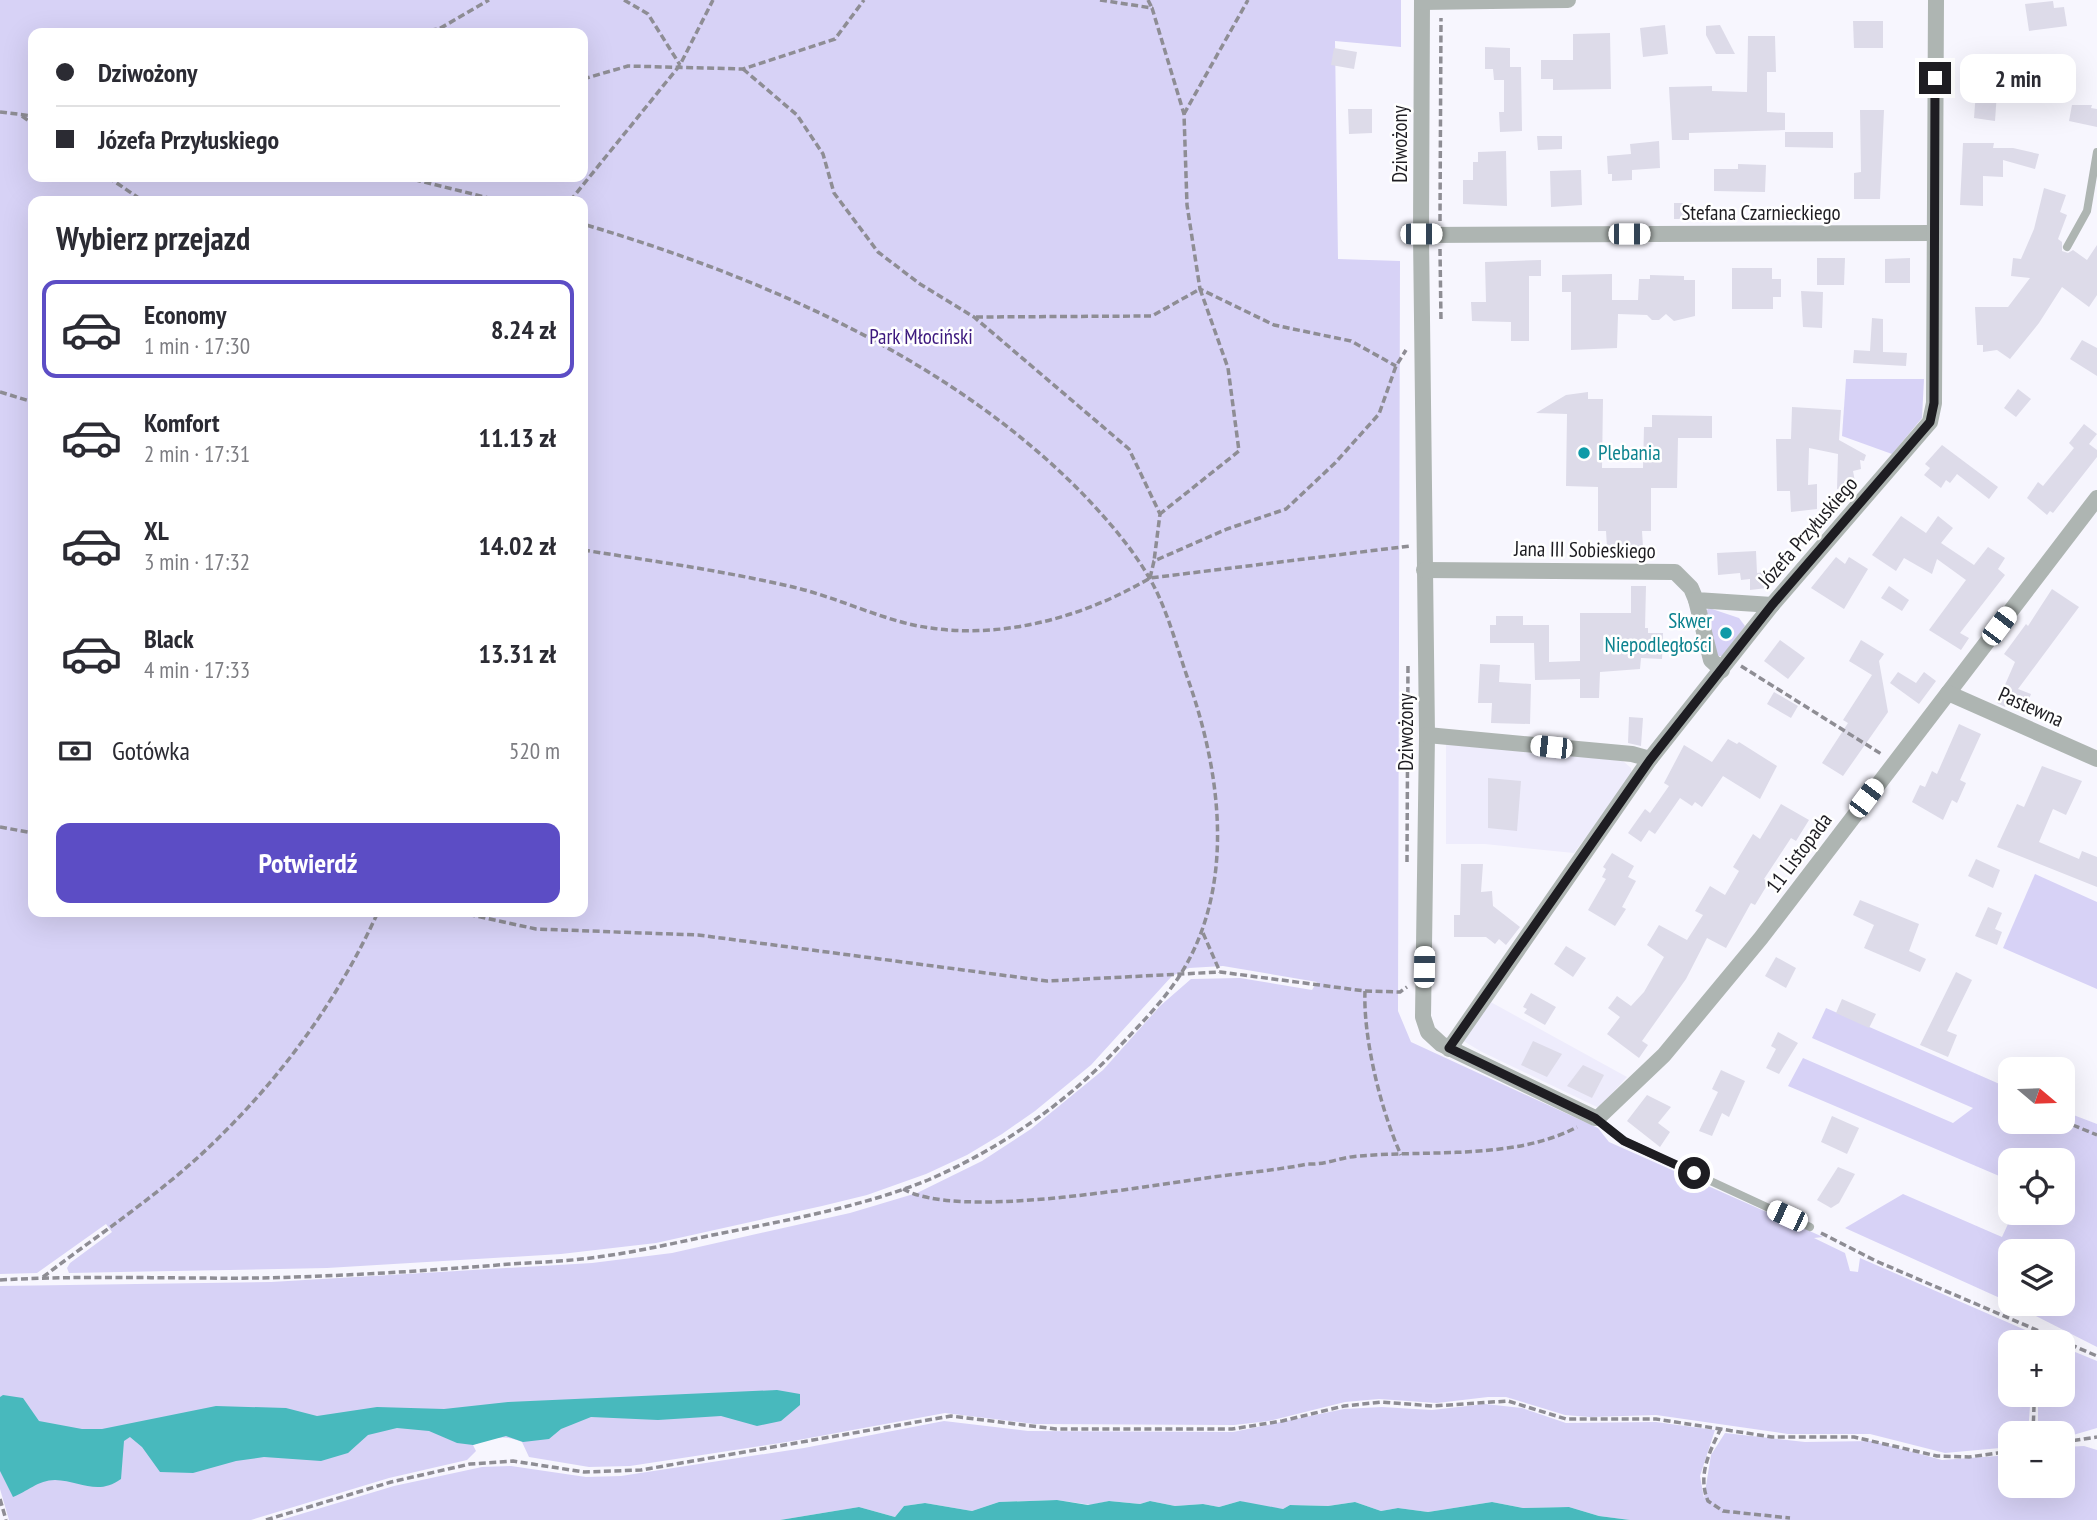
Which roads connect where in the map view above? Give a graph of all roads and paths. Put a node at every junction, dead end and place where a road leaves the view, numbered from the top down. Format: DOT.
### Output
graph roads {
  1 [pos="489,0"];
  2 [pos="624,0"];
  3 [pos="713,0"];
  4 [pos="864,0"];
  5 [pos="1100,0"];
  6 [pos="1148,0"];
  7 [pos="1248,0"];
  8 [pos="1568,0"];
  9 [pos="1936,0"];
  10 [pos="1422,1"];
  11 [pos="1152,8"];
  12 [pos="441,28"];
  13 [pos="680,65"];
  14 [pos="743,69"];
  15 [pos="588,78"];
  16 [pos="0,112"];
  17 [pos="20,114"];
  18 [pos="1184,114"];
  19 [pos="28,115"];
  20 [pos="28,120"];
  21 [pos="2097,152"];
  22 [pos="588,179"];
  23 [pos="115,182"];
  24 [pos="424,182"];
  25 [pos="585,182"];
  26 [pos="136,196"];
  27 [pos="481,196"];
  28 [pos="574,196"];
  29 [pos="588,225"];
  30 [pos="1934,233"];
  31 [pos="1421,234"];
  32 [pos="2067,247"];
  33 [pos="1200,289"];
  34 [pos="974,317"];
  35 [pos="1422,342"];
  36 [pos="1395,366"];
  37 [pos="0,392"];
  38 [pos="28,400"];
  39 [pos="2097,498"];
  40 [pos="1160,514"];
  41 [pos="588,551"];
  42 [pos="1408,559"];
  43 [pos="1154,561"];
  44 [pos="1424,570"];
  45 [pos="1150,578"];
  46 [pos="1696,600"];
  47 [pos="1772,605"];
  48 [pos="1408,654"];
  49 [pos="1726,665"];
  50 [pos="1948,693"];
  51 [pos="1427,735"];
  52 [pos="2097,759"];
  53 [pos="1650,760"];
  54 [pos="1894,761"];
  55 [pos="0,827"];
  56 [pos="28,832"];
  57 [pos="1406,872"];
  58 [pos="376,917"];
  59 [pos="481,917"];
  60 [pos="1202,931"];
  61 [pos="1220,972"];
  62 [pos="1181,974"];
  63 [pos="1410,983"];
  64 [pos="1365,990"];
  65 [pos="1449,1048"];
  66 [pos="1588,1121"];
  67 [pos="2076,1126"];
  68 [pos="2097,1135"];
  69 [pos="1401,1155"];
  70 [pos="903,1189"];
  71 [pos="1810,1227"];
  72 [pos="41,1278"];
  73 [pos="0,1280"];
  74 [pos="2097,1356"];
  75 [pos="1721,1427"];
  76 [pos="2097,1437"];
  77 [pos="2075,1440"];
  78 [pos="1998,1453"];
  79 [pos="0,1499"];
  80 [pos="1790,1518"];
  81 [pos="6,1520"];
  82 [pos="266,1520"];
  1 -- 12 [label="path"];
  2 -- 13 [label="path"];
  3 -- 13 [label="path"];
  4 -- 14 [label="path"];
  5 -- 11 [label="path"];
  6 -- 11 [label="path"];
  7 -- 18 [label="path"];
  8 -- 10 [label="street"];
  9 -- 30 [label="street, Józefa Przyłuskiego"];
  10 -- 31 [label="street, Dziwożony"];
  11 -- 18 [label="path"];
  13 -- 14 [label="path"];
  13 -- 15 [label="path"];
  13 -- 22 [label="path"];
  14 -- 34 [label="path"];
  16 -- 17 [label="path"];
  17 -- 19 [label="path"];
  17 -- 20 [label="path"];
  18 -- 33 [label="path"];
  21 -- 32 [label="lane"];
  23 -- 26 [label="path"];
  24 -- 27 [label="path"];
  25 -- 28 [label="path"];
  29 -- 45 [label="path"];
  30 -- 31 [label="street, Stefana Czarnieckiego"];
  30 -- 47 [label="street, Józefa Przyłuskiego"];
  31 -- 35 [label="street, Dziwożony"];
  33 -- 34 [label="path"];
  33 -- 36 [label="path"];
  33 -- 40 [label="path"];
  34 -- 40 [label="path"];
  35 -- 36 [label="path"];
  35 -- 44 [label="street, Dziwożony"];
  36 -- 43 [label="path"];
  37 -- 38 [label="path"];
  39 -- 50 [label="street, 11 Listopada"];
  40 -- 43 [label="path"];
  41 -- 45 [label="path"];
  42 -- 45 [label="path"];
  43 -- 45 [label="path"];
  44 -- 46 [label="street, Jana III Sobieskiego"];
  44 -- 51 [label="street, Dziwożony"];
  45 -- 60 [label="path"];
  46 -- 47 [label="street"];
  46 -- 49 [label="street"];
  47 -- 49 [label="street, Józefa Przyłuskiego"];
  48 -- 57 [label="path"];
  49 -- 53 [label="street, Józefa Przyłuskiego"];
  49 -- 54 [label="path"];
  50 -- 52 [label="street, Pastewna"];
  50 -- 54 [label="street, 11 Listopada"];
  51 -- 53 [label="street"];
  51 -- 65 [label="street, Dziwożony"];
  53 -- 65 [label="street, Józefa Przyłuskiego"];
  54 -- 66 [label="street, 11 Listopada"];
  55 -- 56 [label="path"];
  58 -- 72 [label="path"];
  59 -- 62 [label="path"];
  60 -- 61 [label="path"];
  60 -- 62 [label="path"];
  61 -- 62 [label="path"];
  61 -- 64 [label="path"];
  62 -- 70 [label="path"];
  63 -- 64 [label="path"];
  64 -- 69 [label="path"];
  65 -- 66 [label="street, Dziwożony"];
  66 -- 69 [label="path"];
  66 -- 71 [label="lane, Dziwożony"];
  67 -- 68 [label="path"];
  69 -- 70 [label="path"];
  70 -- 72 [label="path"];
  71 -- 74 [label="path"];
  72 -- 73 [label="path"];
  75 -- 78 [label="path"];
  75 -- 80 [label="path"];
  75 -- 82 [label="path"];
  76 -- 77 [label="path"];
  79 -- 81 [label="path"];
}
